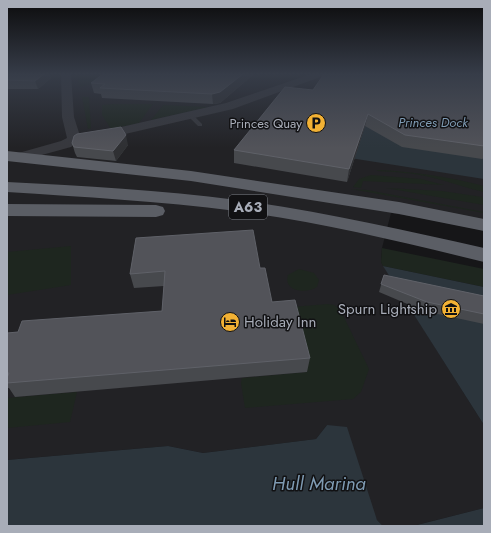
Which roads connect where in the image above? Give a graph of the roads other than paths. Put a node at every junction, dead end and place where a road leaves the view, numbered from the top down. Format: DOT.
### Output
graph roads {
  1 [pos="67,99"];
  2 [pos="249,99"];
  3 [pos="191,116"];
  4 [pos="200,125"];
  5 [pos="74,139"];
  6 [pos="14,157"];
  7 [pos="7,173"];
  8 [pos="7,187"];
  9 [pos="7,210"];
  10 [pos="484,225"];
  11 [pos="484,238"];
  12 [pos="484,255"];
  1 -- 5 [label="street"];
  2 -- 3 [label="street"];
  3 -- 4 [label="lane"];
  3 -- 5 [label="street"];
  5 -- 6 [label="street"];
  6 -- 10 [label="highway, A63"];
  7 -- 11 [label="highway, A63"];
  8 -- 12 [label="highway, A63"];
  9 -- 12 [label="highway"];
}
